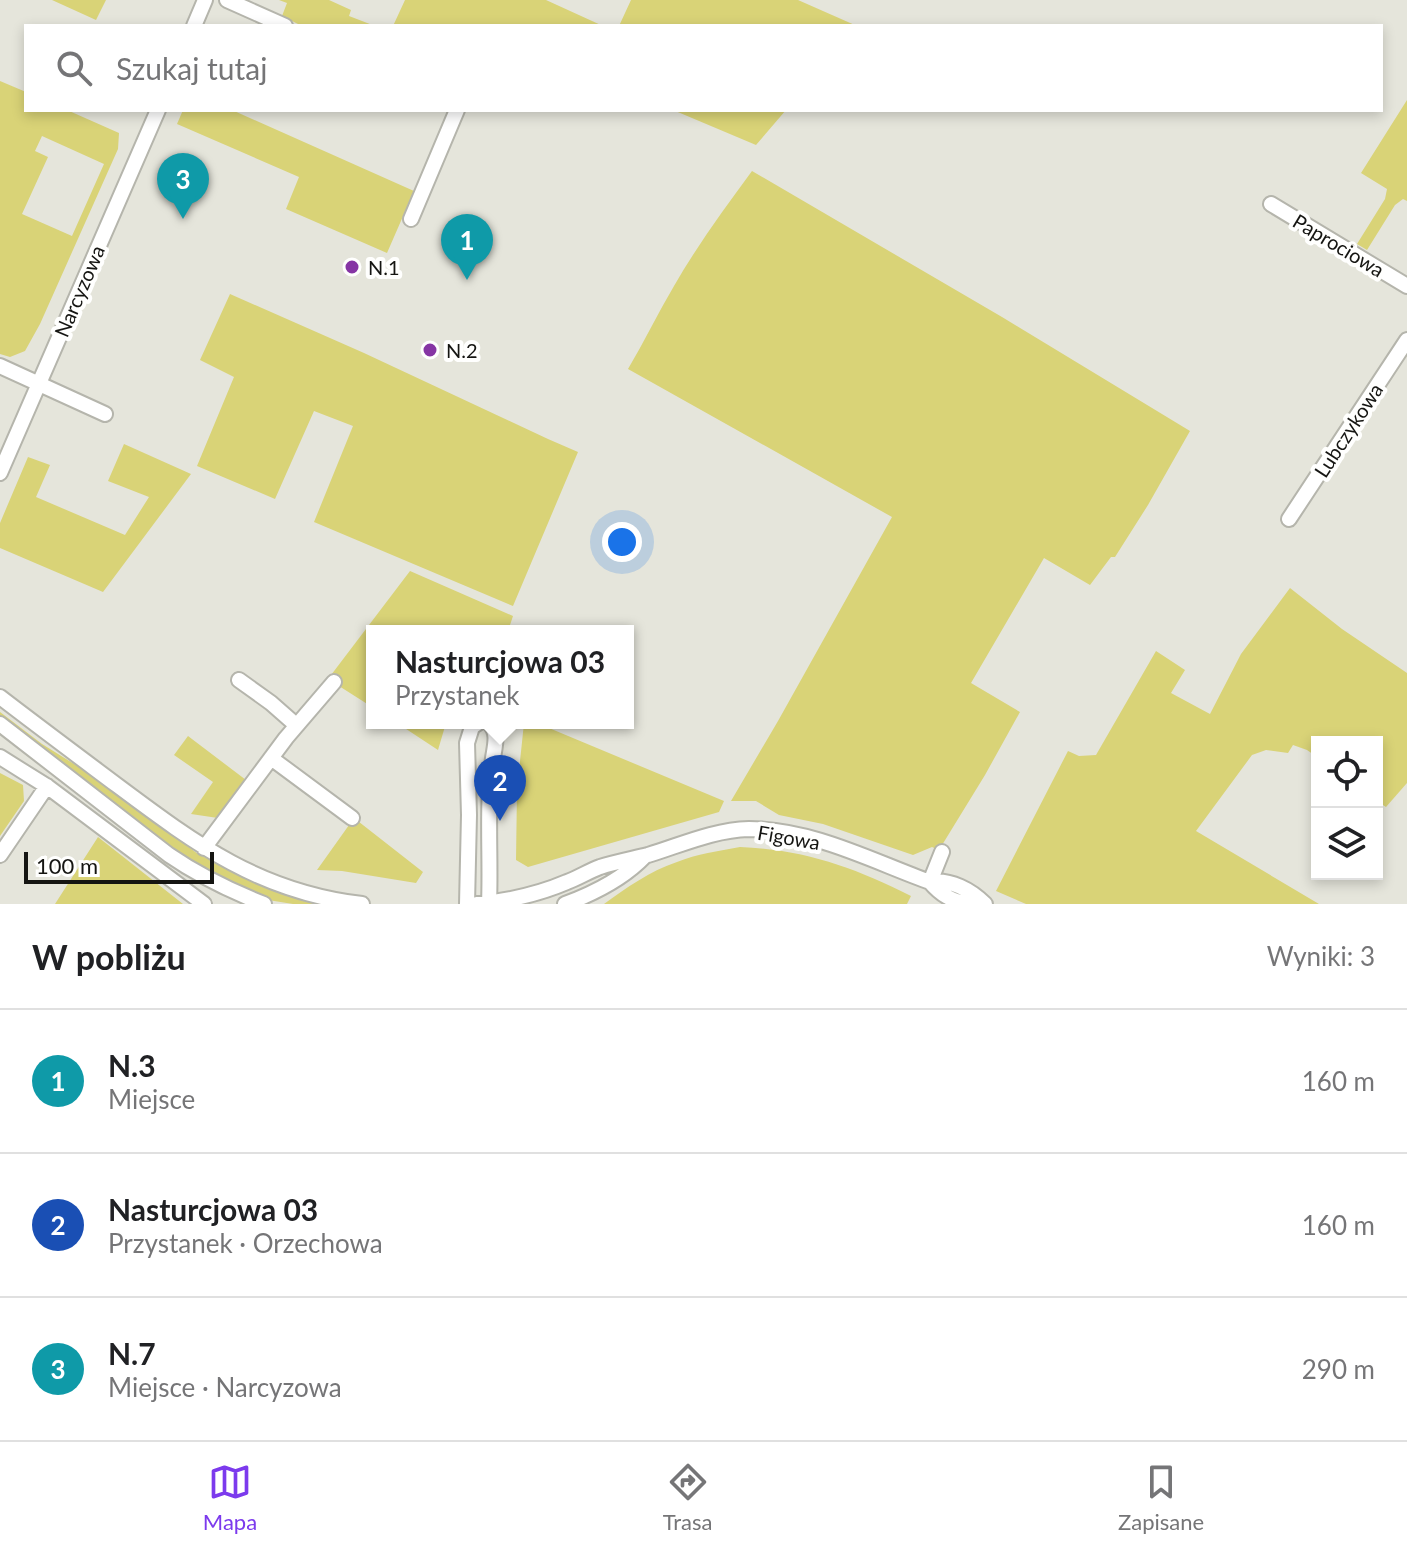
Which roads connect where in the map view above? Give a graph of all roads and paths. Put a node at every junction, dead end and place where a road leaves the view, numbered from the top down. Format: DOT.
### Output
graph roads {
  1 [pos="205,0"];
  2 [pos="227,0"];
  3 [pos="195,24"];
  4 [pos="281,24"];
  5 [pos="157,112"];
  6 [pos="456,112"];
  7 [pos="1271,204"];
  8 [pos="411,219"];
  9 [pos="1407,286"];
  10 [pos="1407,340"];
  11 [pos="0,366"];
  12 [pos="39,383"];
  13 [pos="105,414"];
  14 [pos="0,473"];
  15 [pos="1289,519"];
  16 [pos="239,680"];
  17 [pos="334,682"];
  18 [pos="0,697"];
  19 [pos="0,724"];
  20 [pos="296,725"];
  21 [pos="471,729"];
  22 [pos="494,729"];
  23 [pos="0,757"];
  24 [pos="271,758"];
  25 [pos="47,786"];
  26 [pos="352,818"];
  27 [pos="204,848"];
  28 [pos="942,852"];
  29 [pos="0,855"];
  30 [pos="645,856"];
  31 [pos="930,882"];
  32 [pos="204,904"];
  33 [pos="264,904"];
  34 [pos="362,904"];
  35 [pos="467,904"];
  36 [pos="477,904"];
  37 [pos="489,904"];
  38 [pos="565,904"];
  39 [pos="968,904"];
  40 [pos="985,904"];
  1 -- 3 [label="street"];
  2 -- 4 [label="street"];
  5 -- 12 [label="street, Narcyzowa"];
  6 -- 8 [label="street"];
  7 -- 9 [label="street, Paprociowa"];
  10 -- 15 [label="street, Lubczykowa"];
  11 -- 12 [label="street"];
  12 -- 13 [label="street"];
  12 -- 14 [label="street, Narcyzowa"];
  16 -- 20 [label="street"];
  17 -- 20 [label="street"];
  18 -- 27 [label="street"];
  19 -- 33 [label="street"];
  20 -- 24 [label="street"];
  21 -- 35 [label="street"];
  22 -- 37 [label="street"];
  23 -- 25 [label="street"];
  24 -- 26 [label="street"];
  24 -- 27 [label="street"];
  25 -- 29 [label="street"];
  25 -- 32 [label="street"];
  27 -- 34 [label="street"];
  28 -- 31 [label="street"];
  30 -- 31 [label="street, Figowa"];
  30 -- 37 [label="street, Figowa"];
  30 -- 38 [label="street, Figowa"];
  31 -- 39 [label="street"];
  31 -- 40 [label="street"];
  36 -- 37 [label="street, Figowa"];
}
